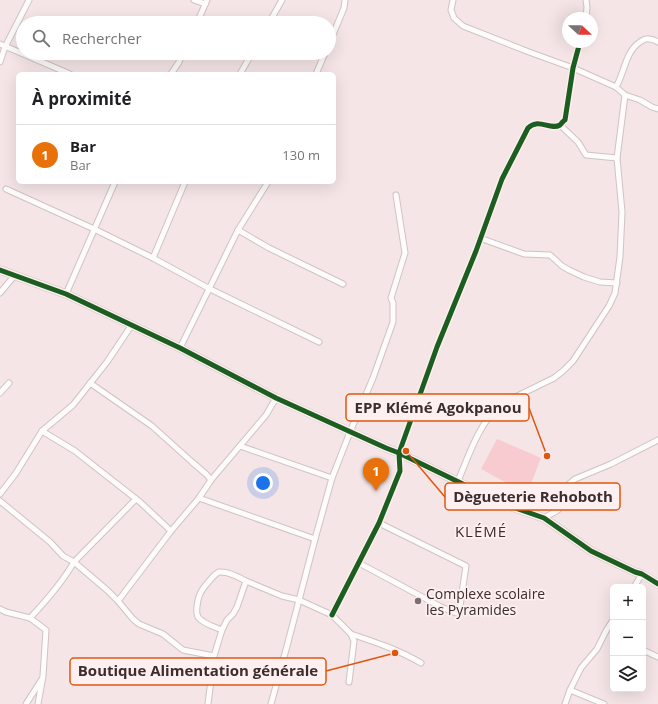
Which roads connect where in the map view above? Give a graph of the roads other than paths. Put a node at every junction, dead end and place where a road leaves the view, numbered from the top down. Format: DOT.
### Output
graph roads {
  1 [pos="29,0"];
  2 [pos="194,0"];
  3 [pos="282,0"];
  4 [pos="344,0"];
  5 [pos="453,0"];
  6 [pos="586,0"];
  7 [pos="206,2"];
  8 [pos="587,12"];
  9 [pos="19,16"];
  10 [pos="200,16"];
  11 [pos="273,16"];
  12 [pos="16,22"];
  13 [pos="336,27"];
  14 [pos="658,42"];
  15 [pos="2,45"];
  16 [pos="578,48"];
  17 [pos="16,51"];
  18 [pos="37,60"];
  19 [pos="180,60"];
  20 [pos="248,60"];
  21 [pos="322,60"];
  22 [pos="0,62"];
  23 [pos="573,68"];
  24 [pos="65,72"];
  25 [pos="172,72"];
  26 [pos="241,72"];
  27 [pos="317,72"];
  28 [pos="616,87"];
  29 [pos="625,94"];
  30 [pos="658,109"];
  31 [pos="560,125"];
  32 [pos="618,158"];
  33 [pos="114,184"];
  34 [pos="185,184"];
  35 [pos="267,184"];
  36 [pos="6,189"];
  37 [pos="396,195"];
  38 [pos="94,230"];
  39 [pos="238,230"];
  40 [pos="480,238"];
  41 [pos="153,258"];
  42 [pos="0,270"];
  43 [pos="15,275"];
  44 [pos="617,283"];
  45 [pos="343,284"];
  46 [pos="208,288"];
  47 [pos="0,293"];
  48 [pos="66,294"];
  49 [pos="131,326"];
  50 [pos="319,342"];
  51 [pos="180,348"];
  52 [pos="9,383"];
  53 [pos="90,383"];
  54 [pos="0,393"];
  55 [pos="276,398"];
  56 [pos="42,431"];
  57 [pos="350,432"];
  58 [pos="658,440"];
  59 [pos="240,446"];
  60 [pos="399,453"];
  61 [pos="332,478"];
  62 [pos="212,480"];
  63 [pos="458,480"];
  64 [pos="0,494"];
  65 [pos="199,498"];
  66 [pos="136,499"];
  67 [pos="0,501"];
  68 [pos="544,518"];
  69 [pos="379,523"];
  70 [pos="171,531"];
  71 [pos="314,539"];
  72 [pos="74,562"];
  73 [pos="359,564"];
  74 [pos="642,574"];
  75 [pos="246,581"];
  76 [pos="636,584"];
  77 [pos="658,584"];
  78 [pos="298,600"];
  79 [pos="118,601"];
  80 [pos="0,609"];
  81 [pos="332,615"];
  82 [pos="30,618"];
  83 [pos="610,625"];
  84 [pos="222,630"];
  85 [pos="351,634"];
  86 [pos="646,651"];
  87 [pos="214,656"];
  88 [pos="658,657"];
  89 [pos="421,663"];
  90 [pos="43,676"];
  91 [pos="349,682"];
  92 [pos="570,690"];
  93 [pos="596,703"];
  94 [pos="26,704"];
  95 [pos="38,704"];
  96 [pos="208,704"];
  97 [pos="271,704"];
  98 [pos="565,704"];
  99 [pos="604,704"];
  1 -- 9 [label="street"];
  2 -- 7 [label="street"];
  3 -- 11 [label="street"];
  4 -- 13 [label="street"];
  5 -- 23 [label="street"];
  6 -- 8 [label="street"];
  7 -- 10 [label="street"];
  12 -- 15 [label="street"];
  14 -- 28 [label="street"];
  15 -- 17 [label="street"];
  15 -- 22 [label="street"];
  16 -- 23 [label="street"];
  18 -- 24 [label="street"];
  19 -- 25 [label="street"];
  20 -- 26 [label="street"];
  21 -- 27 [label="street"];
  23 -- 28 [label="street"];
  23 -- 31 [label="street"];
  28 -- 29 [label="street"];
  29 -- 30 [label="street"];
  29 -- 32 [label="street"];
  31 -- 32 [label="street"];
  31 -- 40 [label="street"];
  32 -- 44 [label="street"];
  33 -- 38 [label="street"];
  34 -- 41 [label="street"];
  35 -- 39 [label="street"];
  36 -- 38 [label="street"];
  37 -- 57 [label="street"];
  38 -- 41 [label="street"];
  38 -- 48 [label="street"];
  39 -- 45 [label="street"];
  39 -- 46 [label="street"];
  40 -- 44 [label="street"];
  40 -- 60 [label="street"];
  41 -- 46 [label="street"];
  42 -- 43 [label="street"];
  43 -- 47 [label="street"];
  43 -- 48 [label="street"];
  44 -- 63 [label="street"];
  46 -- 50 [label="street"];
  46 -- 51 [label="street"];
  48 -- 49 [label="street"];
  49 -- 51 [label="street"];
  49 -- 53 [label="street"];
  51 -- 55 [label="street"];
  52 -- 54 [label="street"];
  53 -- 56 [label="street"];
  53 -- 62 [label="street"];
  55 -- 57 [label="street"];
  55 -- 59 [label="street"];
  56 -- 64 [label="street"];
  56 -- 66 [label="street"];
  57 -- 60 [label="street"];
  57 -- 61 [label="street"];
  58 -- 68 [label="street"];
  59 -- 61 [label="street"];
  59 -- 62 [label="street"];
  60 -- 63 [label="street"];
  60 -- 69 [label="street"];
  61 -- 71 [label="street"];
  62 -- 65 [label="street"];
  63 -- 68 [label="street"];
  65 -- 70 [label="street"];
  65 -- 71 [label="street"];
  66 -- 70 [label="street"];
  66 -- 72 [label="street"];
  67 -- 72 [label="street"];
  68 -- 74 [label="street"];
  69 -- 73 [label="street"];
  69 -- 73 [label="street"];
  70 -- 79 [label="street"];
  71 -- 78 [label="street"];
  72 -- 79 [label="street"];
  72 -- 82 [label="street"];
  73 -- 81 [label="street"];
  74 -- 76 [label="street"];
  74 -- 77 [label="street"];
  75 -- 78 [label="street"];
  75 -- 84 [label="street"];
  75 -- 84 [label="street"];
  78 -- 81 [label="street"];
  78 -- 97 [label="street"];
  79 -- 87 [label="street"];
  80 -- 82 [label="street"];
  81 -- 85 [label="street"];
  82 -- 90 [label="street"];
  83 -- 92 [label="street"];
  84 -- 87 [label="street"];
  85 -- 89 [label="street"];
  85 -- 91 [label="street"];
  86 -- 88 [label="street"];
  87 -- 96 [label="street"];
  90 -- 94 [label="street"];
  90 -- 95 [label="street"];
  92 -- 93 [label="street"];
  92 -- 98 [label="street"];
  93 -- 99 [label="street"];
}
